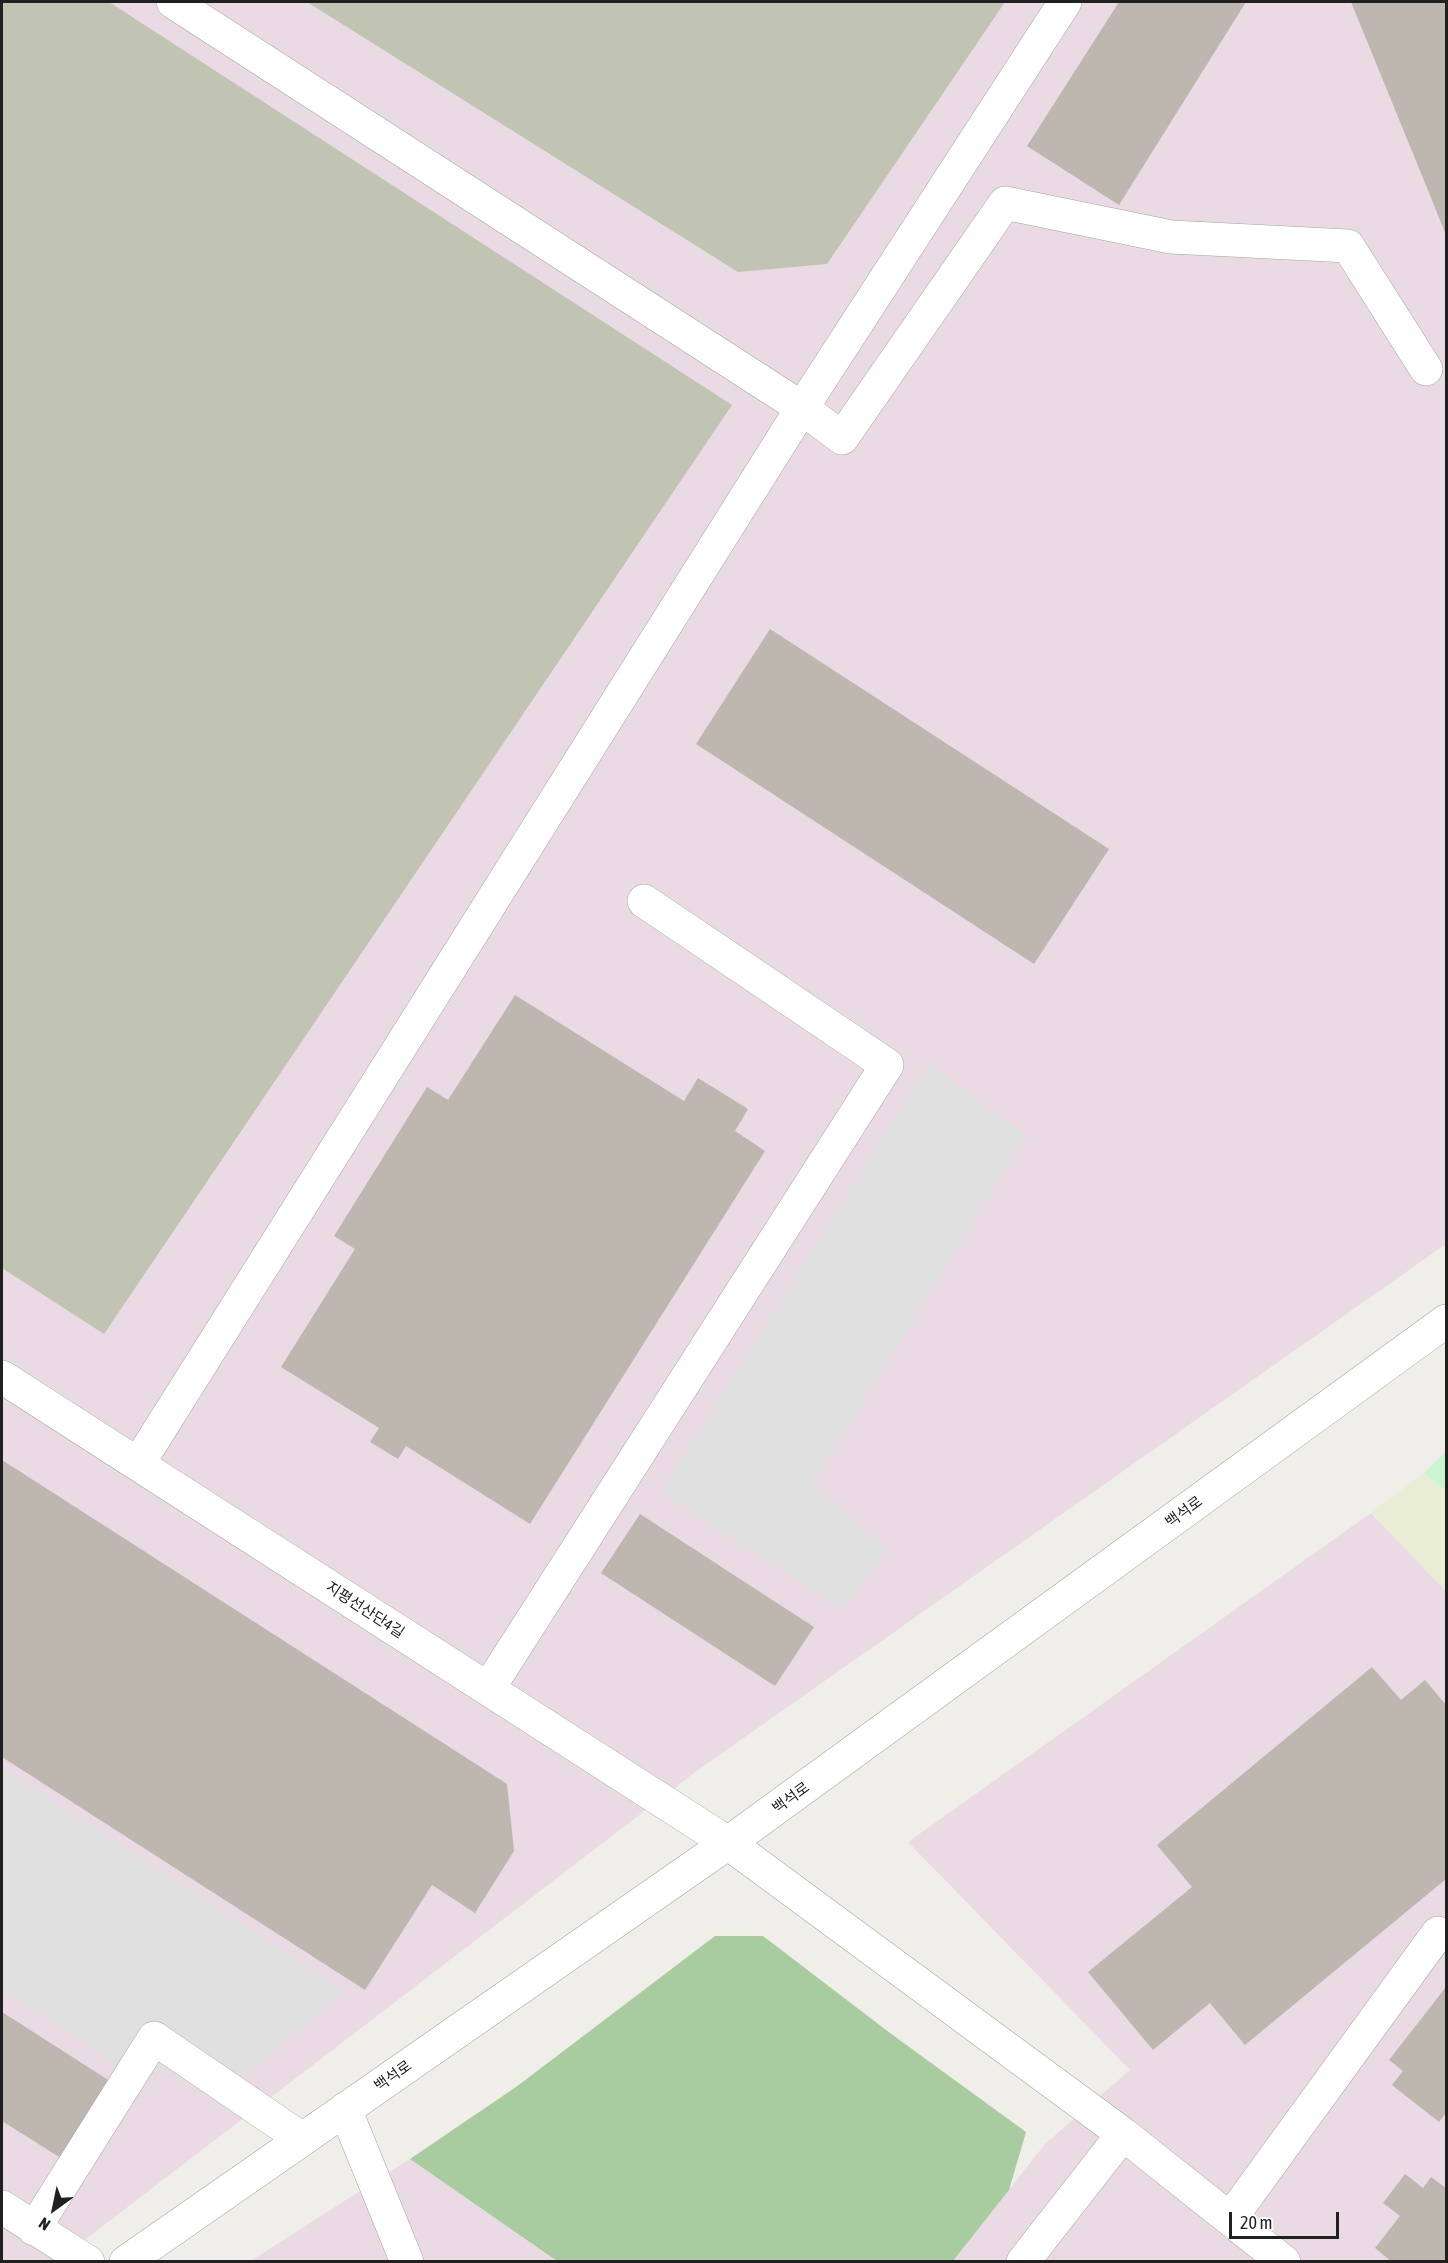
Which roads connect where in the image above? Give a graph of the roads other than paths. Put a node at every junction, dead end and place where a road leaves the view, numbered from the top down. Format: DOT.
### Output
graph roads {
  1 [pos="173,2"];
  2 [pos="1065,2"];
  3 [pos="1426,369"];
  4 [pos="802,408"];
  5 [pos="644,901"];
  6 [pos="1446,1321"];
  7 [pos="2,1377"];
  8 [pos="138,1464"];
  9 [pos="488,1689"];
  10 [pos="728,1843"];
  11 [pos="1438,1934"];
  12 [pos="345,2109"];
  13 [pos="1123,2134"];
  14 [pos="302,2139"];
  15 [pos="2,2207"];
  16 [pos="1230,2219"];
  17 [pos="34,2229"];
  18 [pos="88,2262"];
  19 [pos="126,2262"];
  20 [pos="407,2262"];
  21 [pos="1023,2262"];
  22 [pos="1284,2262"];
  1 -- 4 [label="street"];
  2 -- 4 [label="street"];
  3 -- 4 [label="street"];
  4 -- 8 [label="street"];
  5 -- 9 [label="street"];
  6 -- 10 [label="street, 백석로"];
  7 -- 8 [label="street, 지평선산단4길"];
  8 -- 9 [label="street, 지평선산단4길"];
  9 -- 10 [label="street, 지평선산단4길"];
  10 -- 12 [label="street, 백석로"];
  10 -- 13 [label="street, 지평선산단4길"];
  11 -- 16 [label="street"];
  12 -- 14 [label="street, 백석로"];
  12 -- 20 [label="street"];
  13 -- 16 [label="street, 지평선산단4길"];
  13 -- 21 [label="street"];
  14 -- 17 [label="street"];
  14 -- 19 [label="street, 백석로"];
  15 -- 17 [label="street"];
  16 -- 22 [label="street, 지평선산단4길"];
  17 -- 18 [label="street"];
}
